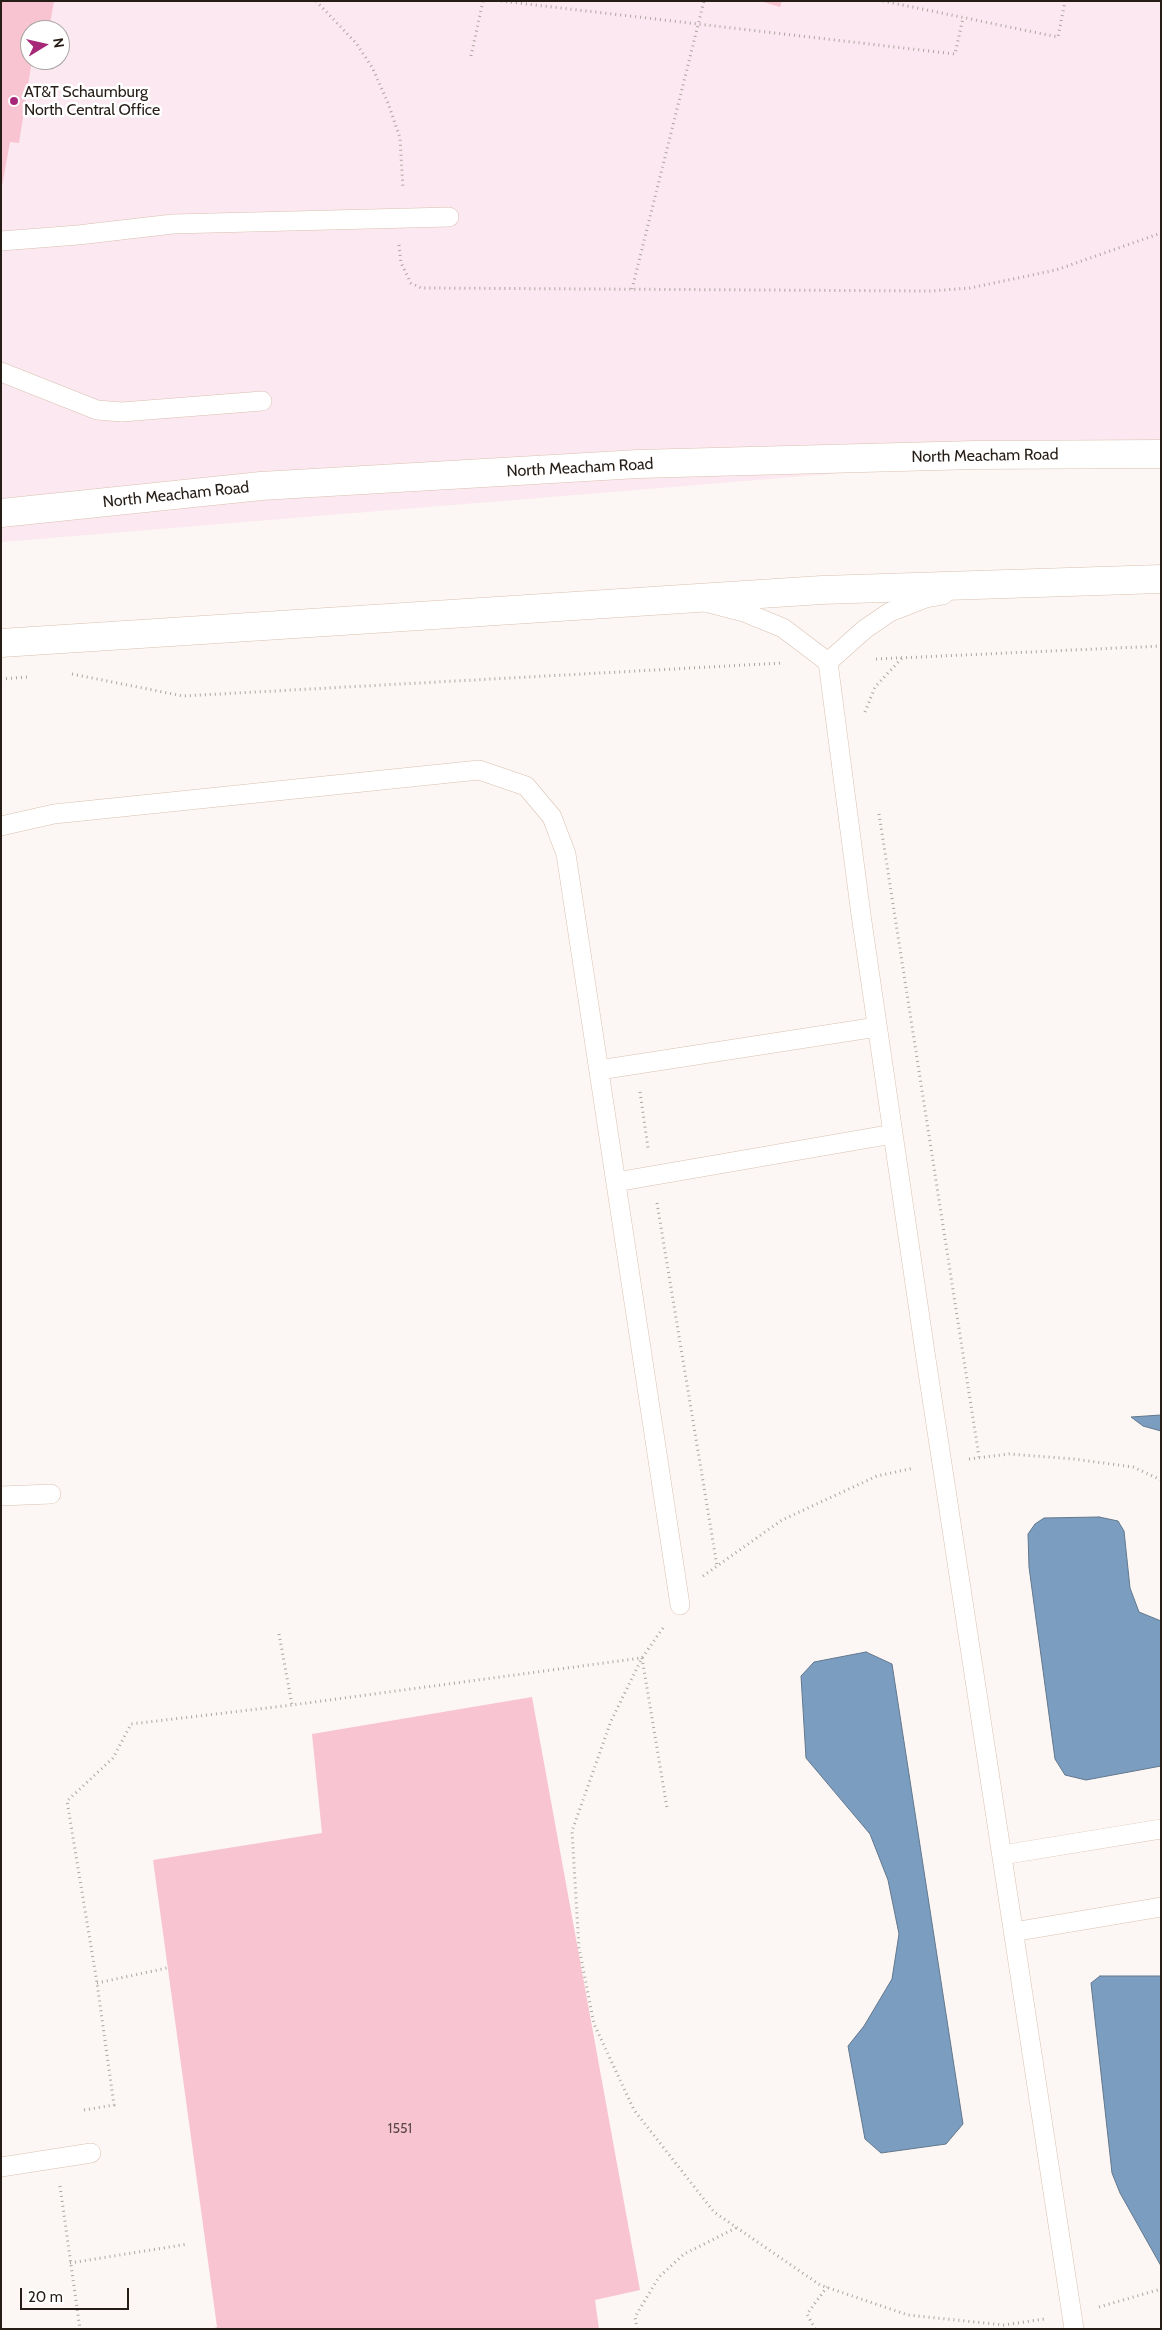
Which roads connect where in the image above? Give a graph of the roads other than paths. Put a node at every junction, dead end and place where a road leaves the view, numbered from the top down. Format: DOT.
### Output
graph roads {
  1 [pos="449,217"];
  2 [pos="1,241"];
  3 [pos="1,372"];
  4 [pos="262,400"];
  5 [pos="1161,454"];
  6 [pos="1,512"];
  7 [pos="1161,579"];
  8 [pos="1003,584"];
  9 [pos="688,598"];
  10 [pos="1,643"];
  11 [pos="828,662"];
  12 [pos="1,826"];
  13 [pos="878,1028"];
  14 [pos="599,1070"];
  15 [pos="893,1134"];
  16 [pos="616,1182"];
  17 [pos="50,1494"];
  18 [pos="1,1496"];
  19 [pos="680,1605"];
  20 [pos="1161,1828"];
  21 [pos="1002,1855"];
  22 [pos="1161,1907"];
  23 [pos="1013,1932"];
  24 [pos="91,2153"];
  25 [pos="1,2167"];
  26 [pos="1073,2322"];
  1 -- 2 [label="lane"];
  3 -- 4 [label="lane"];
  5 -- 6 [label="main road, North Meacham Road"];
  7 -- 8 [label="main road"];
  8 -- 9 [label="main road"];
  8 -- 11 [label="lane"];
  9 -- 10 [label="main road"];
  9 -- 11 [label="lane"];
  11 -- 13 [label="lane"];
  12 -- 14 [label="lane"];
  13 -- 14 [label="lane"];
  13 -- 15 [label="lane"];
  14 -- 16 [label="lane"];
  15 -- 16 [label="lane"];
  15 -- 21 [label="lane"];
  16 -- 19 [label="lane"];
  17 -- 18 [label="lane"];
  20 -- 21 [label="lane"];
  21 -- 23 [label="lane"];
  22 -- 23 [label="lane"];
  23 -- 26 [label="lane"];
  24 -- 25 [label="lane"];
}
